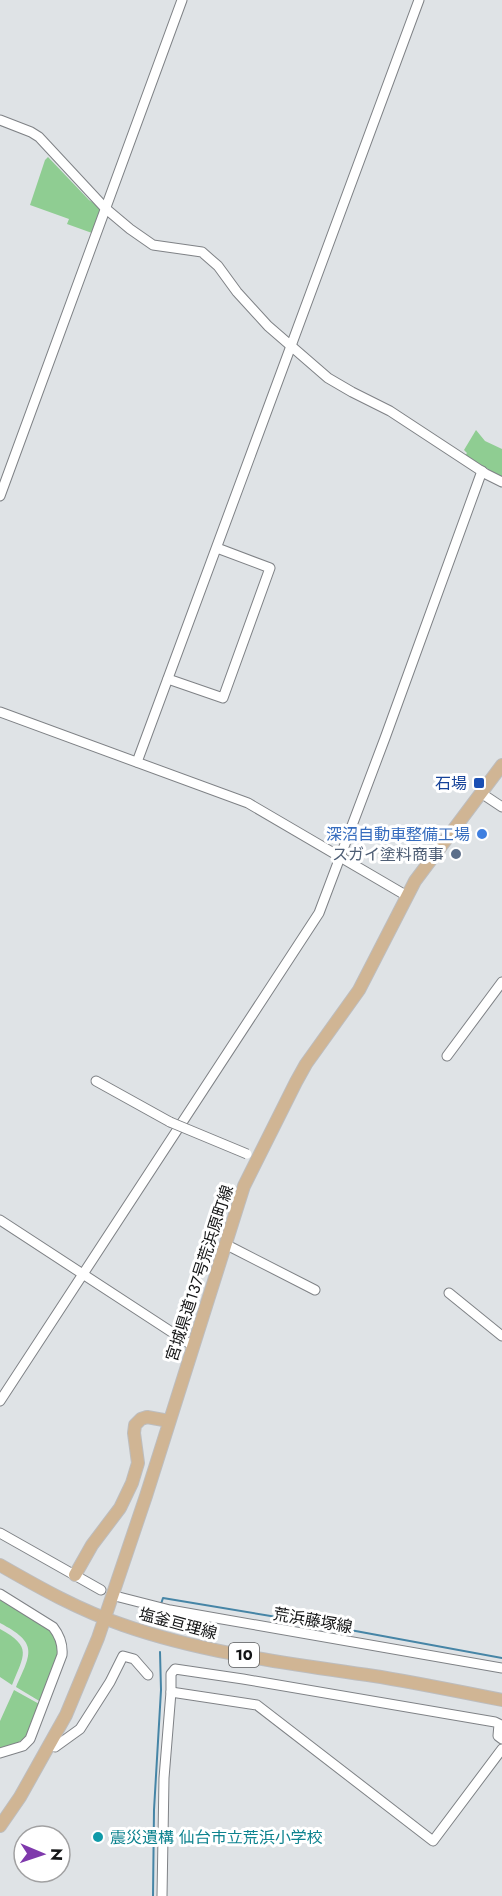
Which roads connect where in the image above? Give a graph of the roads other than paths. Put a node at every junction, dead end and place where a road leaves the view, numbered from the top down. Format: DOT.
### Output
graph roads {
  1 [pos="182,0"];
  2 [pos="419,0"];
  3 [pos="0,120"];
  4 [pos="105,208"];
  5 [pos="291,347"];
  6 [pos="482,471"];
  7 [pos="502,482"];
  8 [pos="0,496"];
  9 [pos="217,548"];
  10 [pos="168,679"];
  11 [pos="0,712"];
  12 [pos="137,762"];
  13 [pos="502,765"];
  14 [pos="481,794"];
  15 [pos="502,807"];
  16 [pos="341,856"];
  17 [pos="407,896"];
  18 [pos="502,982"];
  19 [pos="447,1056"];
  20 [pos="96,1081"];
  21 [pos="252,1156"];
  22 [pos="0,1220"];
  23 [pos="225,1244"];
  24 [pos="83,1274"];
  25 [pos="315,1290"];
  26 [pos="449,1293"];
  27 [pos="502,1336"];
  28 [pos="193,1347"];
  29 [pos="0,1401"];
  30 [pos="169,1421"];
  31 [pos="0,1533"];
  32 [pos="0,1565"];
  33 [pos="75,1575"];
  34 [pos="101,1590"];
  35 [pos="0,1594"];
  36 [pos="119,1597"];
  37 [pos="104,1618"];
  38 [pos="502,1668"];
  39 [pos="148,1675"];
  40 [pos="171,1692"];
  41 [pos="502,1700"];
  42 [pos="502,1739"];
  43 [pos="50,1745"];
  44 [pos="502,1749"];
  45 [pos="0,1753"];
  46 [pos="0,1826"];
  47 [pos="162,1896"];
  1 -- 4 [label="street"];
  2 -- 5 [label="street"];
  3 -- 4 [label="street"];
  4 -- 5 [label="street"];
  4 -- 8 [label="street"];
  5 -- 6 [label="street"];
  5 -- 9 [label="street"];
  6 -- 7 [label="street"];
  6 -- 16 [label="street"];
  9 -- 10 [label="street"];
  9 -- 10 [label="street"];
  10 -- 12 [label="street"];
  11 -- 12 [label="street"];
  12 -- 16 [label="street"];
  13 -- 14 [label="main road, 宮城県道137号荒浜原町線"];
  14 -- 15 [label="street"];
  14 -- 17 [label="main road, 宮城県道137号荒浜原町線"];
  16 -- 17 [label="street"];
  16 -- 24 [label="street"];
  17 -- 21 [label="main road, 宮城県道137号荒浜原町線"];
  18 -- 19 [label="street"];
  20 -- 21 [label="street, bridge"];
  21 -- 23 [label="main road, 宮城県道137号荒浜原町線"];
  22 -- 24 [label="street"];
  23 -- 25 [label="street"];
  23 -- 28 [label="main road, 宮城県道137号荒浜原町線"];
  24 -- 28 [label="street"];
  24 -- 29 [label="street"];
  26 -- 27 [label="street"];
  28 -- 30 [label="main road, 宮城県道137号荒浜原町線"];
  30 -- 33 [label="main road"];
  30 -- 37 [label="main road, 宮城県道137号荒浜原町線"];
  31 -- 33 [label="street"];
  32 -- 37 [label="main road, 塩釜亘理線 / 10"];
  33 -- 34 [label="street"];
  35 -- 45 [label="street"];
  36 -- 38 [label="street, 荒浜藤塚線"];
  37 -- 41 [label="main road, 塩釜亘理線 / 10"];
  37 -- 43 [label="main road, 宮城県道137号荒浜原町線"];
  39 -- 43 [label="street"];
  40 -- 42 [label="street"];
  40 -- 44 [label="street"];
  40 -- 47 [label="street"];
  43 -- 46 [label="main road, 宮城県道137号荒浜原町線"];
}
